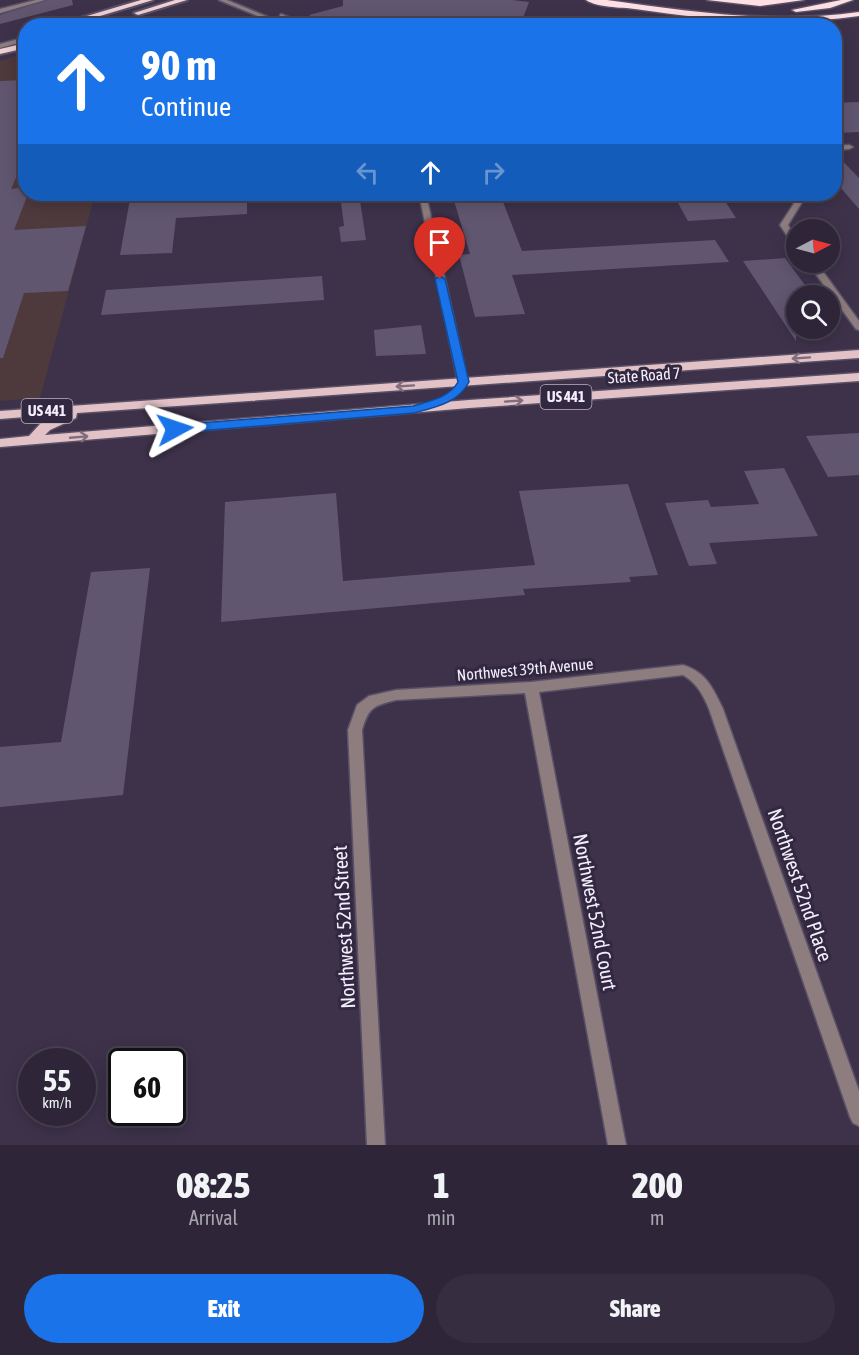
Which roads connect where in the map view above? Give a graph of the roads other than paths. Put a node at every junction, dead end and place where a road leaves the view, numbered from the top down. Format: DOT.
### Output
graph roads {
  1 [pos="42,0"];
  2 [pos="149,0"];
  3 [pos="183,0"];
  4 [pos="222,0"];
  5 [pos="241,0"];
  6 [pos="590,0"];
  7 [pos="621,0"];
  8 [pos="711,0"];
  9 [pos="800,0"];
  10 [pos="849,0"];
  11 [pos="697,3"];
  12 [pos="859,3"];
  13 [pos="0,11"];
  14 [pos="274,13"];
  15 [pos="100,14"];
  16 [pos="859,14"];
  17 [pos="264,16"];
  18 [pos="86,18"];
  19 [pos="91,18"];
  20 [pos="121,18"];
  21 [pos="269,18"];
  22 [pos="286,18"];
  23 [pos="740,18"];
  24 [pos="835,18"];
  25 [pos="18,36"];
  26 [pos="0,41"];
  27 [pos="18,41"];
  28 [pos="0,46"];
  29 [pos="18,47"];
  30 [pos="0,52"];
  31 [pos="842,147"];
  32 [pos="849,147"];
  33 [pos="424,201"];
  34 [pos="798,201"];
  35 [pos="787,219"];
  36 [pos="819,273"];
  37 [pos="859,327"];
  38 [pos="859,354"];
  39 [pos="526,377"];
  40 [pos="859,377"];
  41 [pos="463,382"];
  42 [pos="469,404"];
  43 [pos="95,408"];
  44 [pos="414,410"];
  45 [pos="0,415"];
  46 [pos="32,441"];
  47 [pos="0,443"];
  48 [pos="692,672"];
  49 [pos="531,687"];
  50 [pos="362,709"];
  51 [pos="859,1117"];
  52 [pos="376,1145"];
  53 [pos="617,1145"];
  1 -- 13 [label="street"];
  2 -- 15 [label="highway"];
  3 -- 20 [label="highway"];
  4 -- 17 [label="street"];
  5 -- 14 [label="street"];
  6 -- 23 [label="highway"];
  7 -- 12 [label="highway"];
  8 -- 9 [label="highway"];
  10 -- 11 [label="highway"];
  14 -- 17 [label="street"];
  14 -- 22 [label="street"];
  15 -- 18 [label="highway"];
  15 -- 19 [label="street"];
  16 -- 24 [label="highway"];
  17 -- 21 [label="street"];
  25 -- 26 [label="highway"];
  27 -- 28 [label="street"];
  29 -- 30 [label="highway"];
  31 -- 32 [label="street"];
  33 -- 41 [label="street"];
  34 -- 35 [label="street"];
  36 -- 37 [label="street"];
  38 -- 39 [label="main road, State Road 7 / US 441, one-way"];
  39 -- 41 [label="main road, State Road 7 / US 441"];
  39 -- 42 [label="main road"];
  42 -- 40 [label="main road, State Road 7 / US 441, one-way"];
  41 -- 43 [label="main road, State Road 7 / US 441, one-way"];
  41 -- 44 [label="main road"];
  42 -- 44 [label="main road, State Road 7 / US 441"];
  43 -- 45 [label="main road, State Road 7 / US 441"];
  43 -- 46 [label="main road"];
  46 -- 44 [label="main road, State Road 7 / US 441, one-way"];
  46 -- 47 [label="main road, State Road 7 / US 441"];
  48 -- 49 [label="street, Northwest 39th Avenue"];
  48 -- 51 [label="street, Northwest 52nd Place"];
  49 -- 50 [label="street, Northwest 39th Avenue"];
  49 -- 53 [label="street, Northwest 52nd Court"];
  50 -- 52 [label="street, Northwest 52nd Street"];
}
